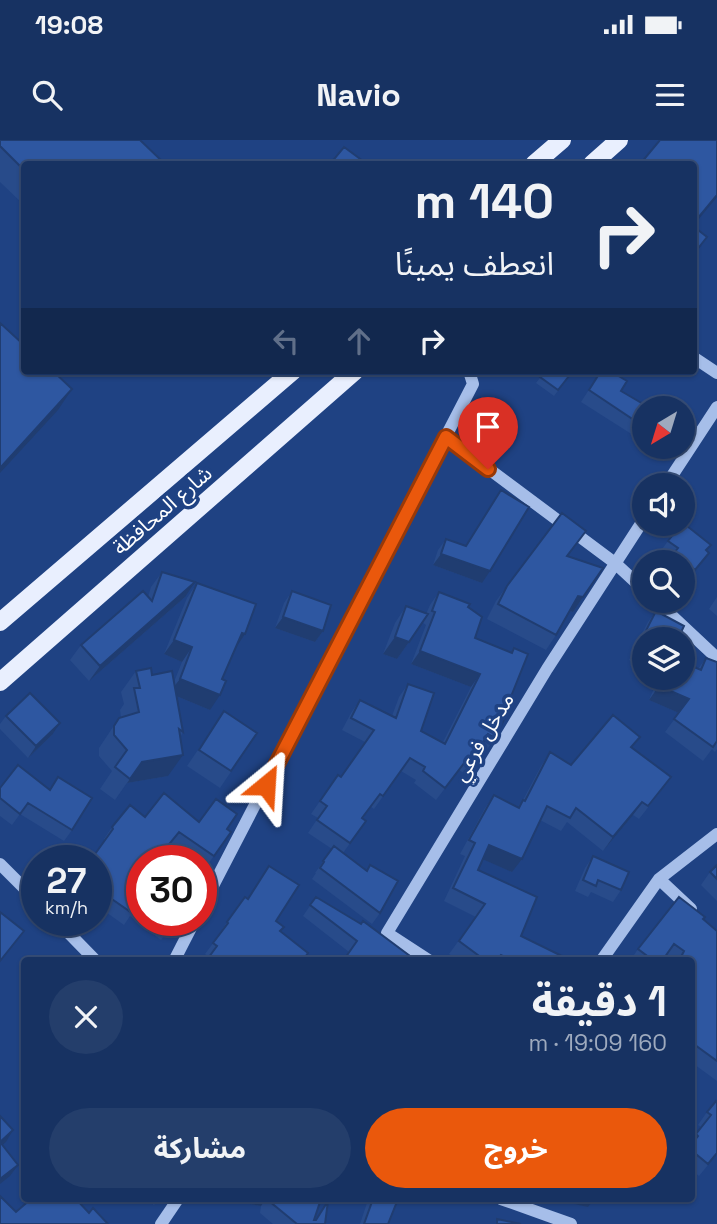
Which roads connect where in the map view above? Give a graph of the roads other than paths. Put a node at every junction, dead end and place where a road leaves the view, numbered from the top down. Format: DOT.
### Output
graph roads {
  1 [pos="562,140"];
  2 [pos="607,144"];
  3 [pos="538,161"];
  4 [pos="594,161"];
  5 [pos="697,360"];
  6 [pos="717,373"];
  7 [pos="288,375"];
  8 [pos="350,375"];
  9 [pos="470,375"];
  10 [pos="717,407"];
  11 [pos="446,437"];
  12 [pos="674,473"];
  13 [pos="633,536"];
  14 [pos="615,564"];
  15 [pos="632,579"];
  16 [pos="669,613"];
  17 [pos="0,622"];
  18 [pos="717,658"];
  19 [pos="0,682"];
  20 [pos="717,834"];
  21 [pos="0,864"];
  22 [pos="217,878"];
  23 [pos="659,879"];
  24 [pos="21,885"];
  25 [pos="698,915"];
  26 [pos="72,936"];
  27 [pos="187,936"];
  28 [pos="92,957"];
  29 [pos="176,957"];
  30 [pos="424,957"];
  31 [pos="604,957"];
  32 [pos="176,1202"];
  33 [pos="509,1202"];
  34 [pos="162,1224"];
  35 [pos="571,1224"];
  1 -- 3 [label="main road"];
  2 -- 4 [label="main road"];
  5 -- 6 [label="street"];
  7 -- 17 [label="main road, شارع المحافظة"];
  8 -- 19 [label="main road, شارع المحافظة"];
  9 -- 11 [label="street"];
  10 -- 12 [label="street"];
  11 -- 14 [label="street"];
  11 -- 22 [label="street"];
  13 -- 14 [label="street, مدخل فرعي"];
  14 -- 15 [label="street"];
  14 -- 30 [label="street, مدخل فرعي"];
  16 -- 18 [label="street"];
  20 -- 23 [label="street"];
  21 -- 24 [label="street"];
  23 -- 25 [label="street"];
  23 -- 31 [label="street"];
  26 -- 28 [label="street"];
  27 -- 29 [label="street"];
  32 -- 34 [label="street"];
  33 -- 35 [label="street"];
}
